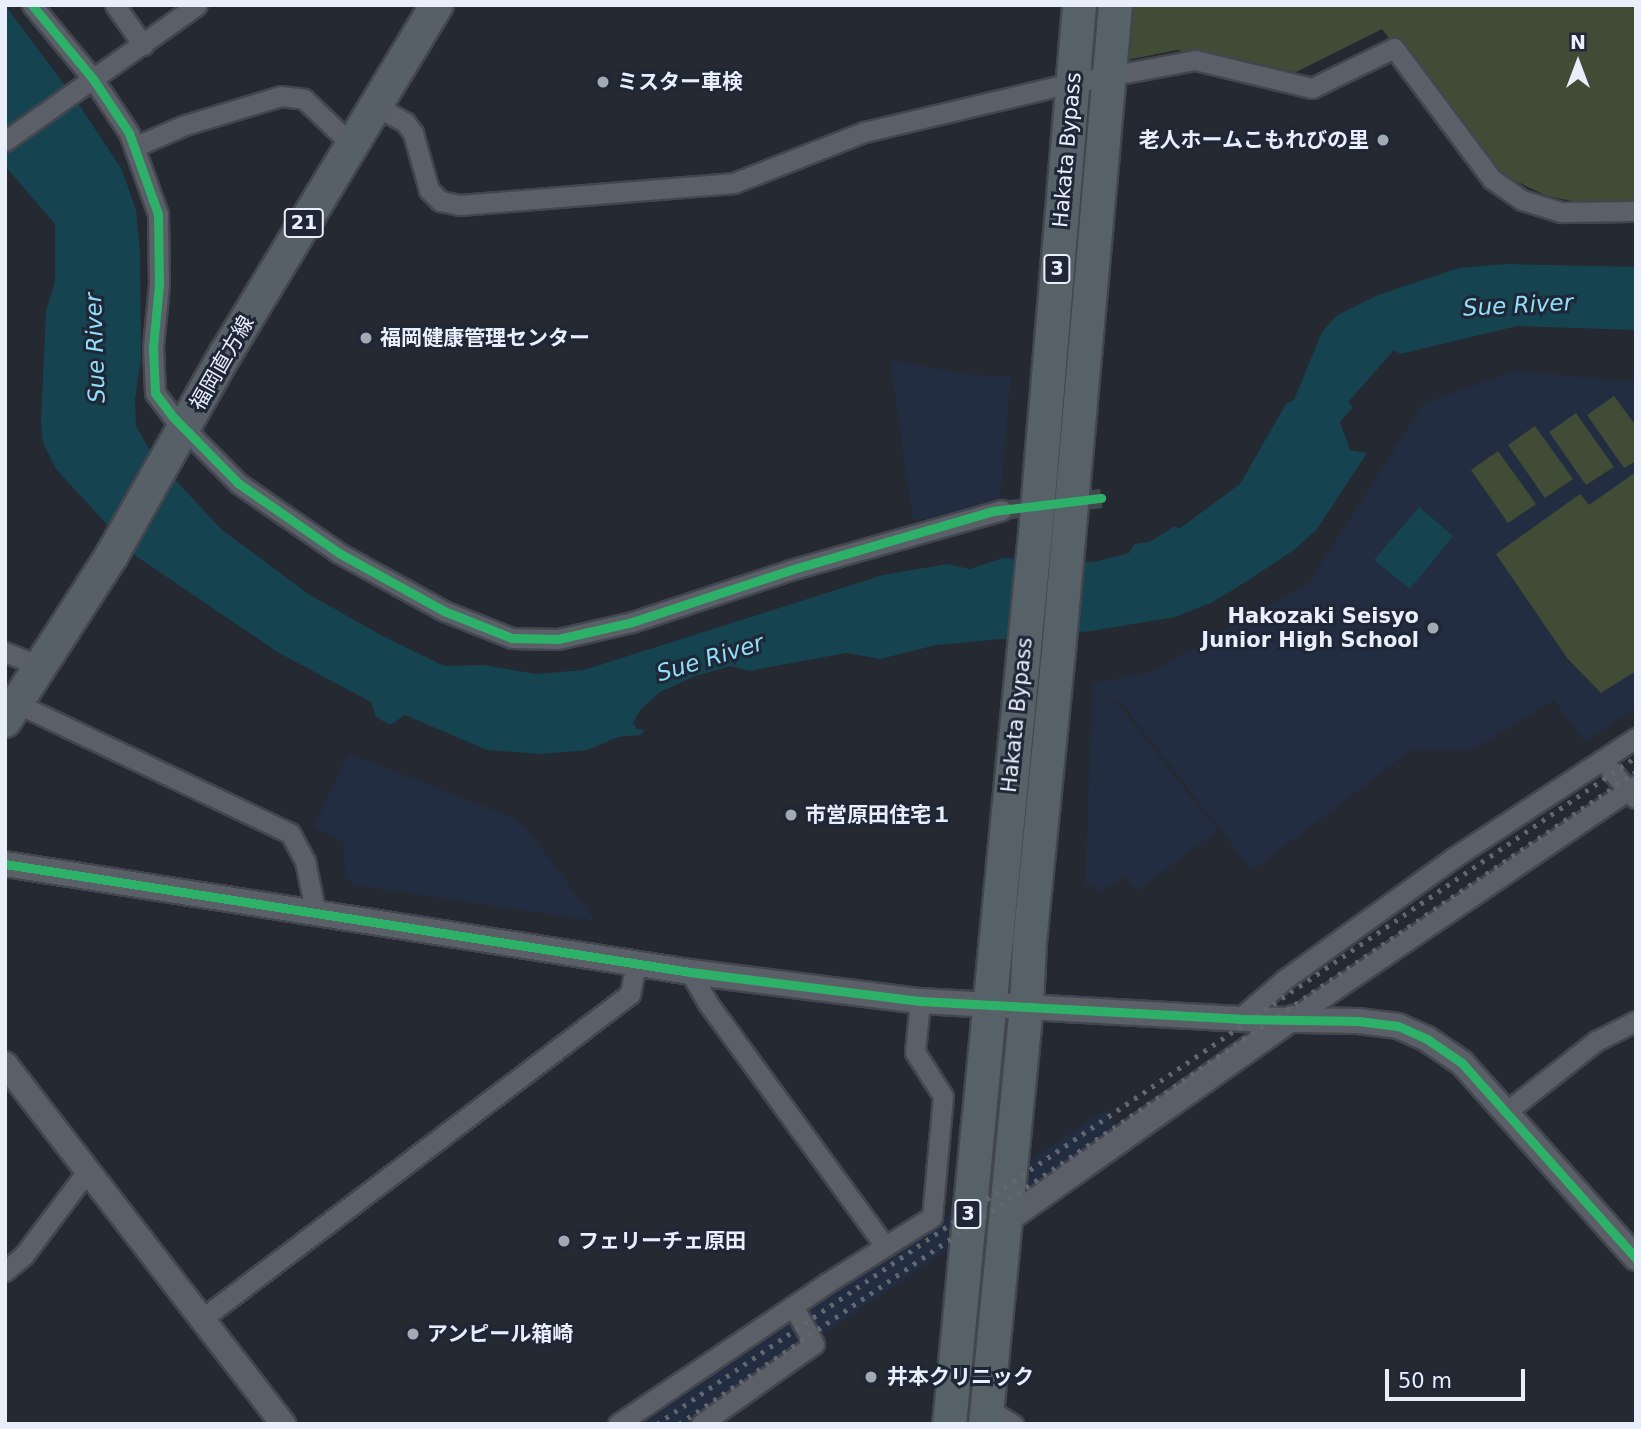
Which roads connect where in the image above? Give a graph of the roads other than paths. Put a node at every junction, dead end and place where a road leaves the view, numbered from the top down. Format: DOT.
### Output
graph roads {
  1 [pos="32,5"];
  2 [pos="114,5"];
  3 [pos="197,5"];
  4 [pos="437,5"];
  5 [pos="1079,5"];
  6 [pos="1115,5"];
  7 [pos="143,45"];
  8 [pos="1109,76"];
  9 [pos="93,79"];
  10 [pos="1072,83"];
  11 [pos="374,105"];
  12 [pos="5,141"];
  13 [pos="351,144"];
  14 [pos="134,147"];
  15 [pos="1636,211"];
  16 [pos="180,435"];
  17 [pos="1002,510"];
  18 [pos="5,652"];
  19 [pos="40,666"];
  20 [pos="12,713"];
  21 [pos="1636,738"];
  22 [pos="1602,760"];
  23 [pos="1633,792"];
  24 [pos="5,864"];
  25 [pos="316,915"];
  26 [pos="636,964"];
  27 [pos="690,972"];
  28 [pos="920,1001"];
  29 [pos="989,1004"];
  30 [pos="1026,1007"];
  31 [pos="1293,1018"];
  32 [pos="1240,1019"];
  33 [pos="1636,1021"];
  34 [pos="7,1069"];
  35 [pos="1506,1112"];
  36 [pos="88,1170"];
  37 [pos="1003,1223"];
  38 [pos="886,1246"];
  39 [pos="1636,1258"];
  40 [pos="5,1271"];
  41 [pos="793,1306"];
  42 [pos="202,1318"];
  43 [pos="995,1418"];
  44 [pos="283,1424"];
  45 [pos="618,1424"];
  46 [pos="701,1424"];
  47 [pos="948,1424"];
  1 -- 9 [label="street"];
  2 -- 7 [label="street"];
  3 -- 7 [label="street"];
  4 -- 11 [label="main road, 福岡直方線 / 21"];
  5 -- 10 [label="highway, Hakata Bypass / 3"];
  6 -- 8 [label="highway, Hakata Bypass / 3"];
  7 -- 9 [label="street"];
  8 -- 10 [label="street"];
  8 -- 15 [label="street"];
  8 -- 30 [label="highway, Hakata Bypass / 3"];
  9 -- 12 [label="street"];
  9 -- 14 [label="street"];
  10 -- 11 [label="street"];
  10 -- 29 [label="highway, Hakata Bypass / 3"];
  11 -- 13 [label="main road, 福岡直方線 / 21"];
  13 -- 14 [label="street"];
  13 -- 16 [label="main road, 福岡直方線 / 21"];
  14 -- 16 [label="street"];
  16 -- 17 [label="street"];
  16 -- 19 [label="main road, 福岡直方線 / 21"];
  18 -- 19 [label="street"];
  19 -- 20 [label="main road, 福岡直方線 / 21"];
  20 -- 25 [label="street"];
  21 -- 22 [label="street"];
  22 -- 23 [label="street"];
  22 -- 32 [label="street"];
  23 -- 31 [label="street"];
  24 -- 25 [label="street"];
  25 -- 26 [label="street"];
  26 -- 27 [label="street"];
  26 -- 42 [label="street"];
  27 -- 28 [label="street"];
  27 -- 38 [label="street"];
  28 -- 29 [label="street"];
  28 -- 38 [label="street"];
  29 -- 30 [label="street"];
  29 -- 47 [label="highway, Hakata Bypass / 3"];
  30 -- 32 [label="street"];
  30 -- 37 [label="highway, Hakata Bypass / 3"];
  31 -- 32 [label="street"];
  31 -- 35 [label="street"];
  31 -- 37 [label="street"];
  33 -- 35 [label="street"];
  34 -- 36 [label="street"];
  35 -- 39 [label="street"];
  36 -- 40 [label="street"];
  36 -- 42 [label="street"];
  37 -- 43 [label="highway, Hakata Bypass / 3"];
  38 -- 41 [label="street"];
  41 -- 45 [label="street"];
  41 -- 46 [label="street"];
  42 -- 44 [label="street"];
}
